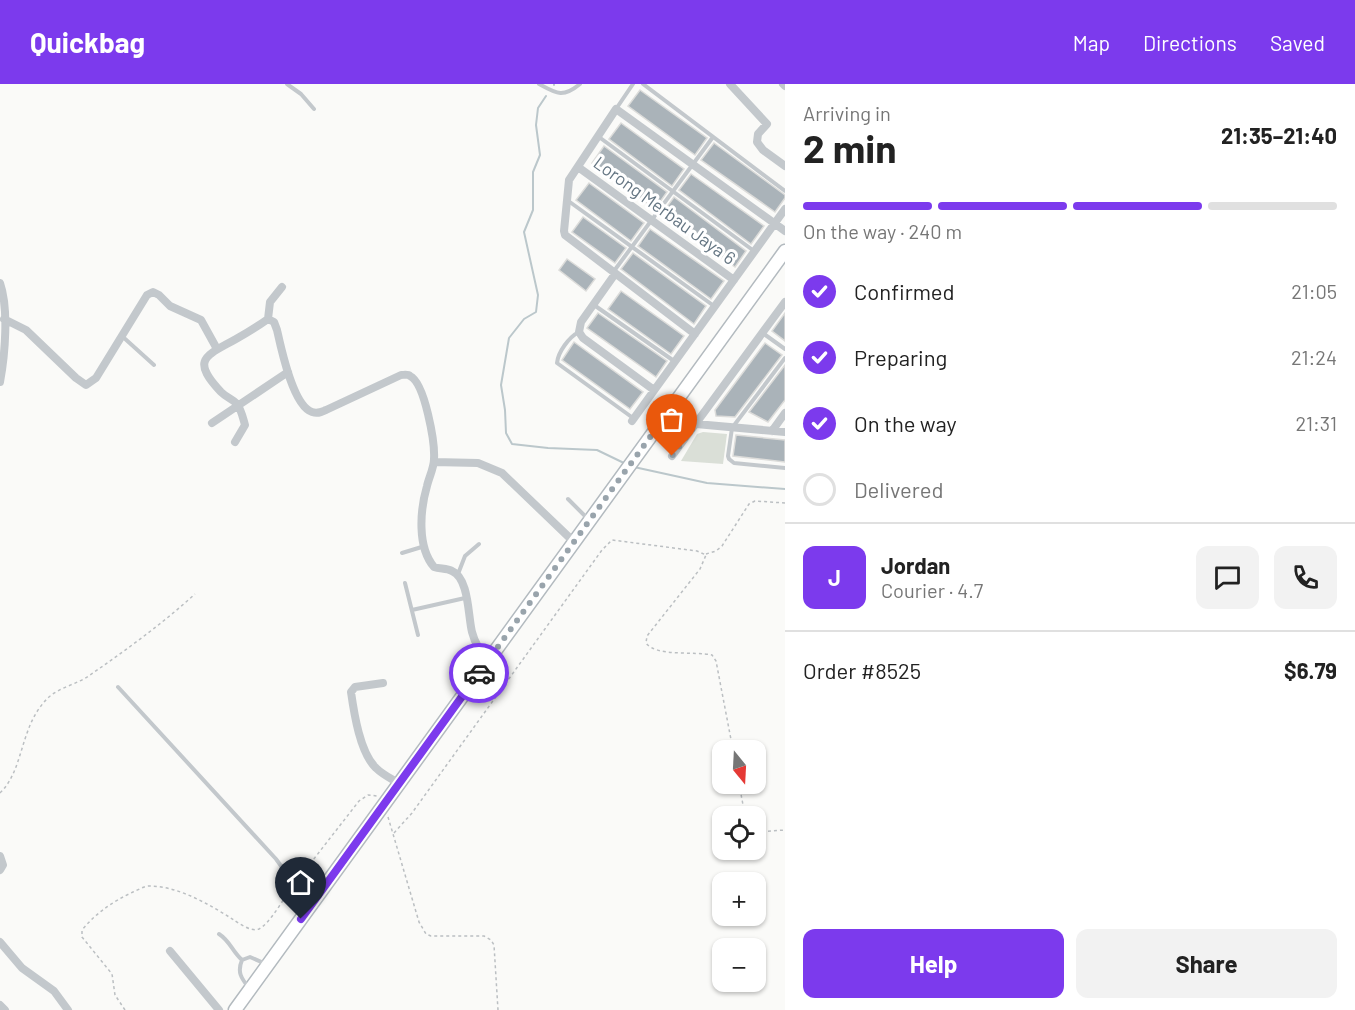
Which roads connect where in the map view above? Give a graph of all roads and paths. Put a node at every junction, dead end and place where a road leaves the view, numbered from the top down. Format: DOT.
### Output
graph roads {
  1 [pos="287,84"];
  2 [pos="539,84"];
  3 [pos="580,84"];
  4 [pos="633,84"];
  5 [pos="643,84"];
  6 [pos="730,84"];
  7 [pos="314,109"];
  8 [pos="616,110"];
  9 [pos="599,137"];
  10 [pos="713,137"];
  11 [pos="693,164"];
  12 [pos="785,166"];
  13 [pos="578,167"];
  14 [pos="673,191"];
  15 [pos="785,191"];
  16 [pos="566,200"];
  17 [pos="785,209"];
  18 [pos="652,219"];
  19 [pos="774,224"];
  20 [pos="785,231"];
  21 [pos="632,245"];
  22 [pos="754,251"];
  23 [pos="785,251"];
  24 [pos="614,273"];
  25 [pos="734,280"];
  26 [pos="0,283"];
  27 [pos="282,286"];
  28 [pos="785,302"];
  29 [pos="594,304"];
  30 [pos="715,306"];
  31 [pos="4,319"];
  32 [pos="268,319"];
  33 [pos="579,332"];
  34 [pos="762,333"];
  35 [pos="695,334"];
  36 [pos="122,336"];
  37 [pos="217,349"];
  38 [pos="785,349"];
  39 [pos="785,358"];
  40 [pos="675,361"];
  41 [pos="154,365"];
  42 [pos="288,372"];
  43 [pos="0,381"];
  44 [pos="654,390"];
  45 [pos="238,404"];
  46 [pos="785,413"];
  47 [pos="666,415"];
  48 [pos="633,420"];
  49 [pos="212,423"];
  50 [pos="696,424"];
  51 [pos="732,428"];
  52 [pos="772,431"];
  53 [pos="785,432"];
  54 [pos="235,441"];
  55 [pos="672,456"];
  56 [pos="434,462"];
  57 [pos="785,468"];
  58 [pos="568,499"];
  59 [pos="785,503"];
  60 [pos="590,521"];
  61 [pos="574,542"];
  62 [pos="479,544"];
  63 [pos="426,546"];
  64 [pos="402,553"];
  65 [pos="706,555"];
  66 [pos="457,574"];
  67 [pos="405,583"];
  68 [pos="195,594"];
  69 [pos="466,598"];
  70 [pos="412,610"];
  71 [pos="418,635"];
  72 [pos="489,660"];
  73 [pos="383,683"];
  74 [pos="118,687"];
  75 [pos="731,740"];
  76 [pos="400,784"];
  77 [pos="0,794"];
  78 [pos="386,803"];
  79 [pos="785,830"];
  80 [pos="766,831"];
  81 [pos="394,833"];
  82 [pos="0,856"];
  83 [pos="0,870"];
  84 [pos="295,883"];
  85 [pos="312,903"];
  86 [pos="219,934"];
  87 [pos="0,942"];
  88 [pos="170,951"];
  89 [pos="242,960"];
  90 [pos="267,965"];
  91 [pos="250,989"];
  92 [pos="0,1005"];
  93 [pos="5,1010"];
  94 [pos="68,1010"];
  95 [pos="125,1010"];
  96 [pos="219,1010"];
  97 [pos="235,1010"];
  98 [pos="498,1010"];
  1 -- 7 [label="lane"];
  2 -- 3 [label="lane"];
  4 -- 8 [label="lane"];
  5 -- 10 [label="lane"];
  6 -- 12 [label="street"];
  8 -- 9 [label="street"];
  8 -- 11 [label="street"];
  9 -- 13 [label="street"];
  9 -- 14 [label="lane"];
  10 -- 11 [label="lane"];
  10 -- 15 [label="lane"];
  11 -- 14 [label="lane"];
  11 -- 19 [label="street"];
  13 -- 16 [label="street"];
  13 -- 18 [label="street, Lorong Merbau Jaya 6"];
  14 -- 18 [label="lane"];
  14 -- 22 [label="lane"];
  16 -- 21 [label="lane"];
  16 -- 24 [label="street"];
  17 -- 19 [label="street"];
  18 -- 21 [label="lane"];
  18 -- 25 [label="street, Lorong Merbau Jaya 6"];
  19 -- 20 [label="street"];
  19 -- 22 [label="street"];
  21 -- 24 [label="lane"];
  21 -- 30 [label="lane"];
  22 -- 25 [label="street"];
  23 -- 47 [label="main road"];
  24 -- 29 [label="street"];
  24 -- 35 [label="street"];
  25 -- 30 [label="street"];
  26 -- 31 [label="street"];
  27 -- 32 [label="street"];
  28 -- 34 [label="street"];
  29 -- 33 [label="street"];
  29 -- 40 [label="lane"];
  30 -- 35 [label="street"];
  31 -- 36 [label="street"];
  31 -- 43 [label="street"];
  32 -- 37 [label="street"];
  32 -- 42 [label="street"];
  33 -- 44 [label="street"];
  33 -- 48 [label="lane"];
  34 -- 38 [label="lane"];
  34 -- 50 [label="street"];
  35 -- 40 [label="street"];
  36 -- 37 [label="street"];
  36 -- 41 [label="lane"];
  37 -- 45 [label="street"];
  39 -- 51 [label="lane"];
  40 -- 44 [label="street"];
  42 -- 45 [label="street"];
  42 -- 56 [label="street"];
  44 -- 48 [label="street"];
  45 -- 49 [label="street"];
  45 -- 54 [label="street"];
  46 -- 52 [label="street"];
  47 -- 50 [label="street"];
  47 -- 60 [label="main road"];
  50 -- 51 [label="street"];
  50 -- 55 [label="street"];
  51 -- 52 [label="street"];
  51 -- 57 [label="lane"];
  52 -- 53 [label="street"];
  56 -- 61 [label="street"];
  56 -- 63 [label="street"];
  58 -- 60 [label="lane"];
  59 -- 65 [label="path"];
  60 -- 61 [label="main road"];
  61 -- 72 [label="main road"];
  62 -- 66 [label="lane"];
  63 -- 64 [label="lane"];
  63 -- 66 [label="street"];
  65 -- 75 [label="path"];
  65 -- 81 [label="path"];
  66 -- 69 [label="street"];
  67 -- 70 [label="lane"];
  68 -- 77 [label="path"];
  69 -- 70 [label="lane"];
  69 -- 72 [label="street"];
  70 -- 71 [label="lane"];
  72 -- 76 [label="main road"];
  73 -- 76 [label="street"];
  74 -- 84 [label="lane"];
  76 -- 78 [label="main road"];
  78 -- 81 [label="path"];
  78 -- 84 [label="path"];
  78 -- 85 [label="main road"];
  79 -- 80 [label="path"];
  81 -- 98 [label="path"];
  82 -- 83 [label="street"];
  84 -- 85 [label="lane"];
  84 -- 95 [label="path"];
  85 -- 90 [label="main road"];
  86 -- 89 [label="lane"];
  87 -- 94 [label="street"];
  88 -- 96 [label="street"];
  89 -- 90 [label="lane"];
  89 -- 91 [label="lane"];
  90 -- 91 [label="main road"];
  91 -- 97 [label="main road"];
  92 -- 93 [label="street"];
}
